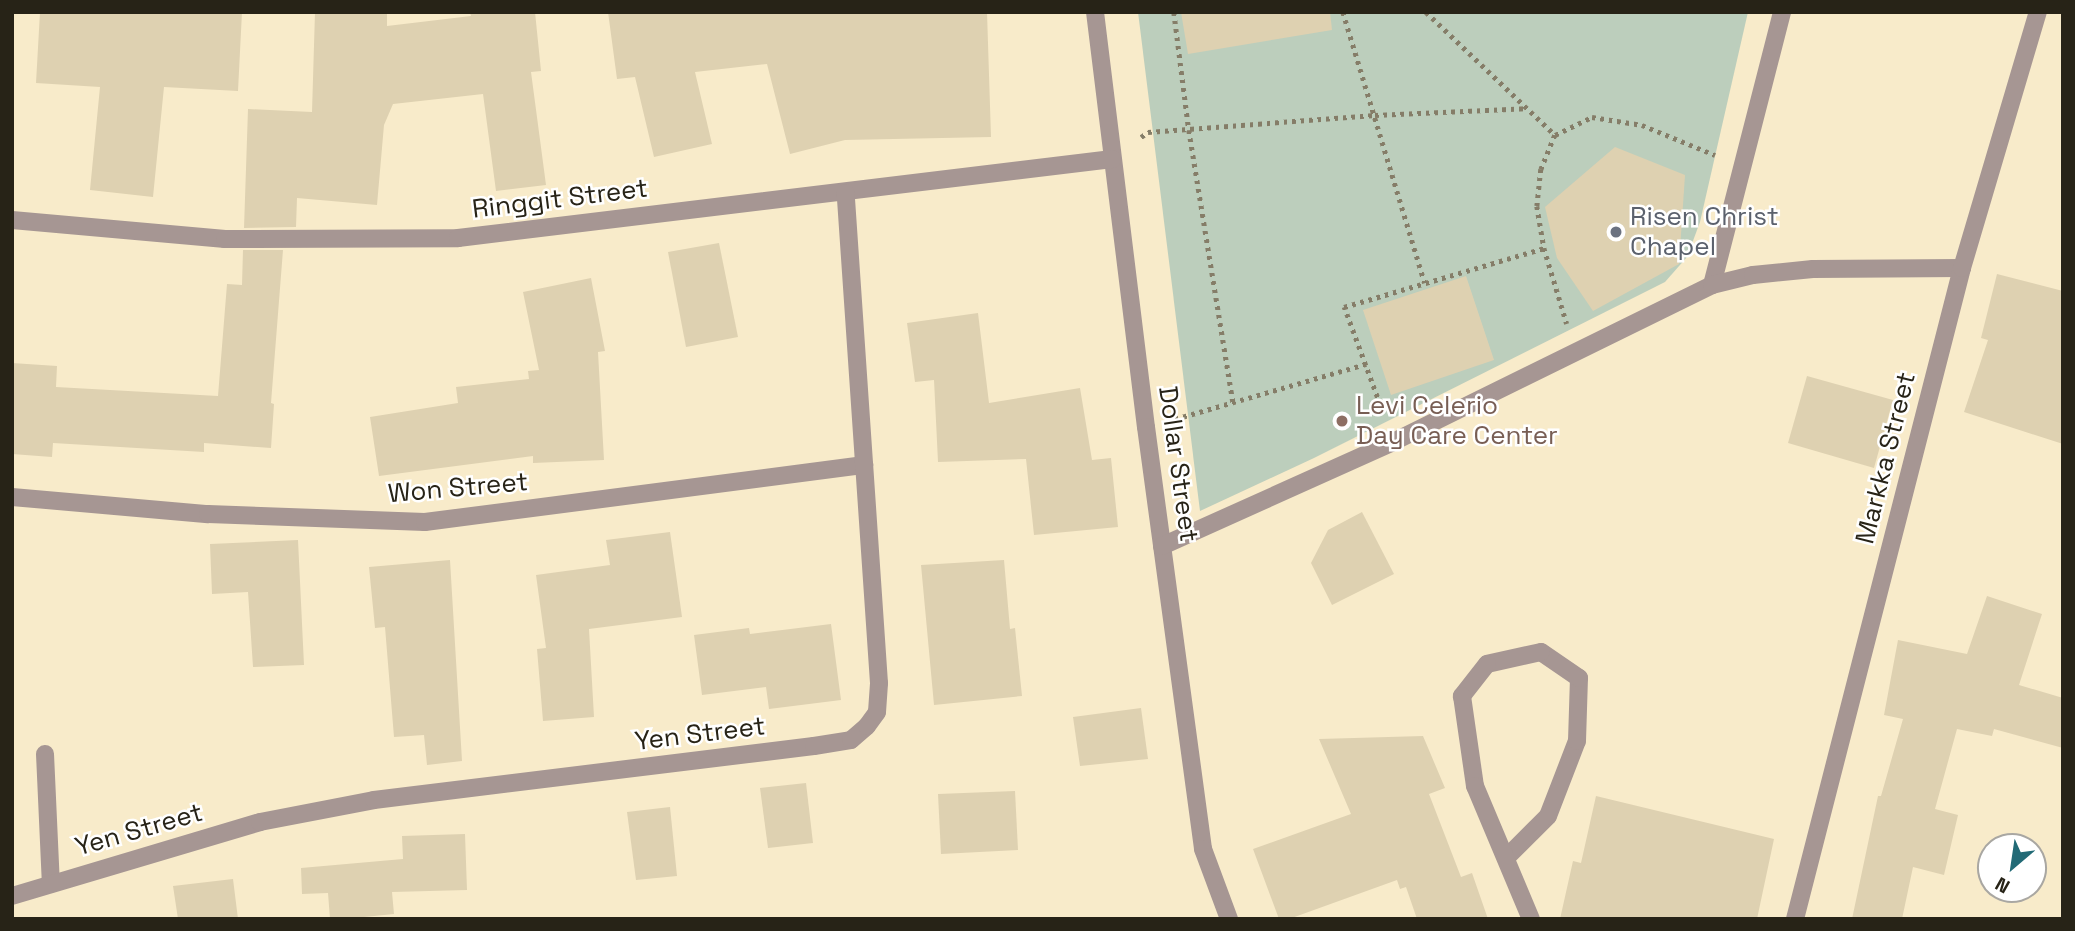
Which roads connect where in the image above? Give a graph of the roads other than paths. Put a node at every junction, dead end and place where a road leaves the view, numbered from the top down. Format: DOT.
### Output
graph roads {
  1 [pos="1095,12"];
  2 [pos="1782,12"];
  3 [pos="2038,12"];
  4 [pos="1112,159"];
  5 [pos="846,193"];
  6 [pos="12,220"];
  7 [pos="1962,268"];
  8 [pos="1712,285"];
  9 [pos="864,465"];
  10 [pos="12,496"];
  11 [pos="1162,546"];
  12 [pos="45,754"];
  13 [pos="1506,858"];
  14 [pos="51,884"];
  15 [pos="12,896"];
  16 [pos="1229,919"];
  17 [pos="1531,919"];
  18 [pos="1795,919"];
  1 -- 4 [label="street, Dollar Street"];
  2 -- 8 [label="street"];
  3 -- 7 [label="street, Markka Street"];
  4 -- 5 [label="street, Ringgit Street"];
  4 -- 11 [label="street, Dollar Street"];
  5 -- 6 [label="street, Ringgit Street"];
  5 -- 9 [label="street, Yen Street"];
  7 -- 8 [label="street"];
  7 -- 18 [label="street, Markka Street"];
  8 -- 11 [label="street"];
  9 -- 10 [label="street, Won Street"];
  9 -- 14 [label="street, Yen Street"];
  11 -- 16 [label="street, Dollar Street"];
  12 -- 14 [label="street"];
  13 -- 13 [label="street"];
  13 -- 17 [label="street"];
  14 -- 15 [label="street, Yen Street"];
}
